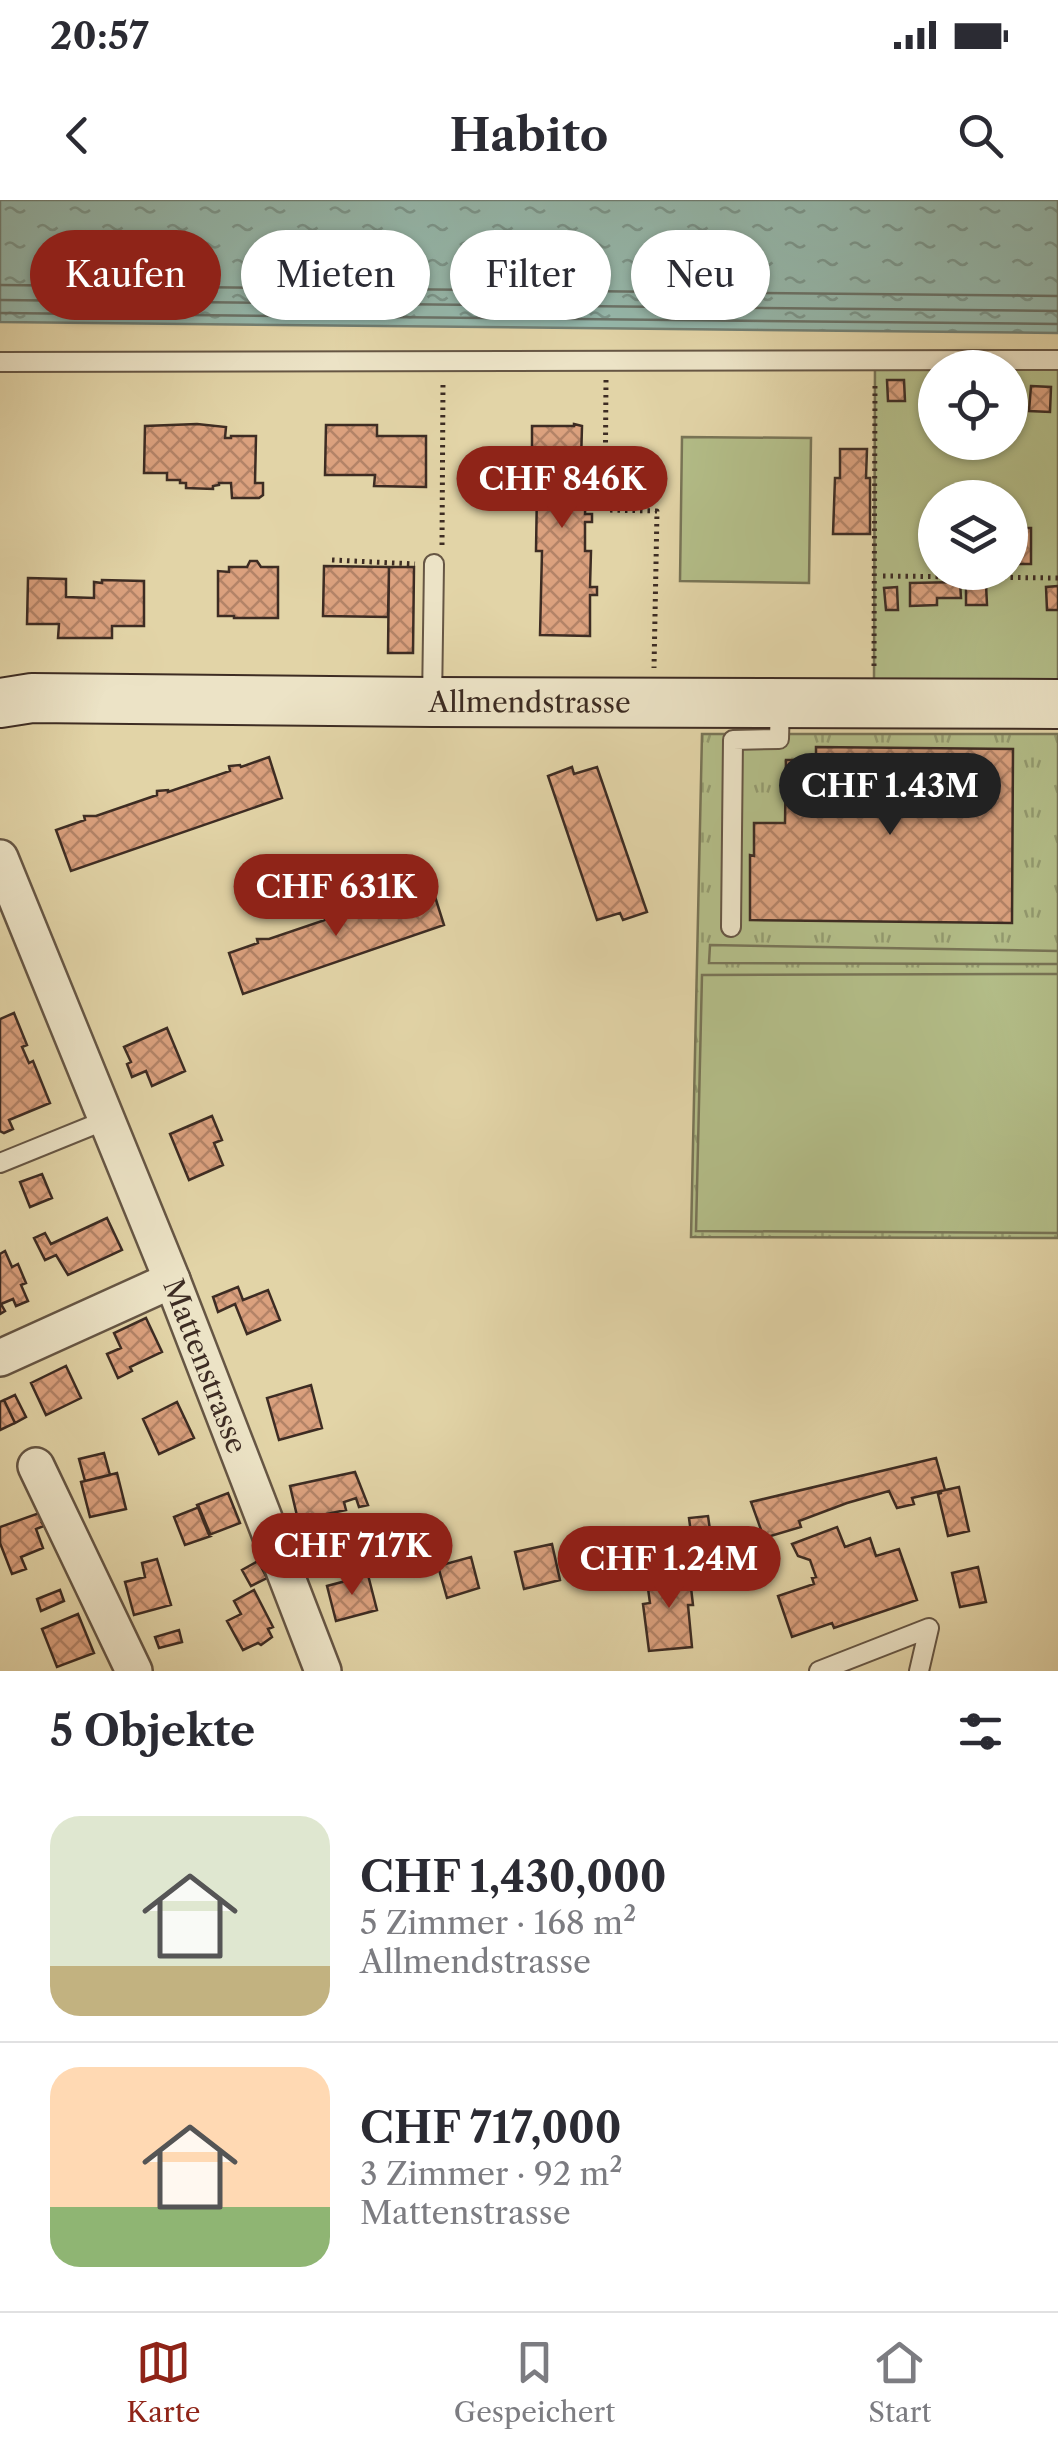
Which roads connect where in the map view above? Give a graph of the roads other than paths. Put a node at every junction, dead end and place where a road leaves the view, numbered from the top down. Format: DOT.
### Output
graph roads {
  1 [pos="1058,360"];
  2 [pos="0,362"];
  3 [pos="434,564"];
  4 [pos="432,702"];
  5 [pos="0,703"];
  6 [pos="780,703"];
  7 [pos="1058,704"];
  8 [pos="0,858"];
  9 [pos="730,927"];
  10 [pos="106,1120"];
  11 [pos="0,1163"];
  12 [pos="172,1280"];
  13 [pos="0,1358"];
  14 [pos="36,1466"];
  15 [pos="134,1671"];
  16 [pos="323,1671"];
  17 [pos="819,1671"];
  18 [pos="918,1671"];
  1 -- 2 [label="lane"];
  3 -- 4 [label="lane"];
  4 -- 5 [label="main road, Allmendstrasse"];
  4 -- 6 [label="main road, Allmendstrasse"];
  6 -- 7 [label="main road, Allmendstrasse"];
  6 -- 9 [label="lane"];
  8 -- 10 [label="street, Mattenstrasse"];
  10 -- 11 [label="lane"];
  10 -- 12 [label="street, Mattenstrasse"];
  12 -- 13 [label="street"];
  12 -- 16 [label="street, Mattenstrasse"];
  14 -- 15 [label="street"];
  17 -- 18 [label="lane"];
}
